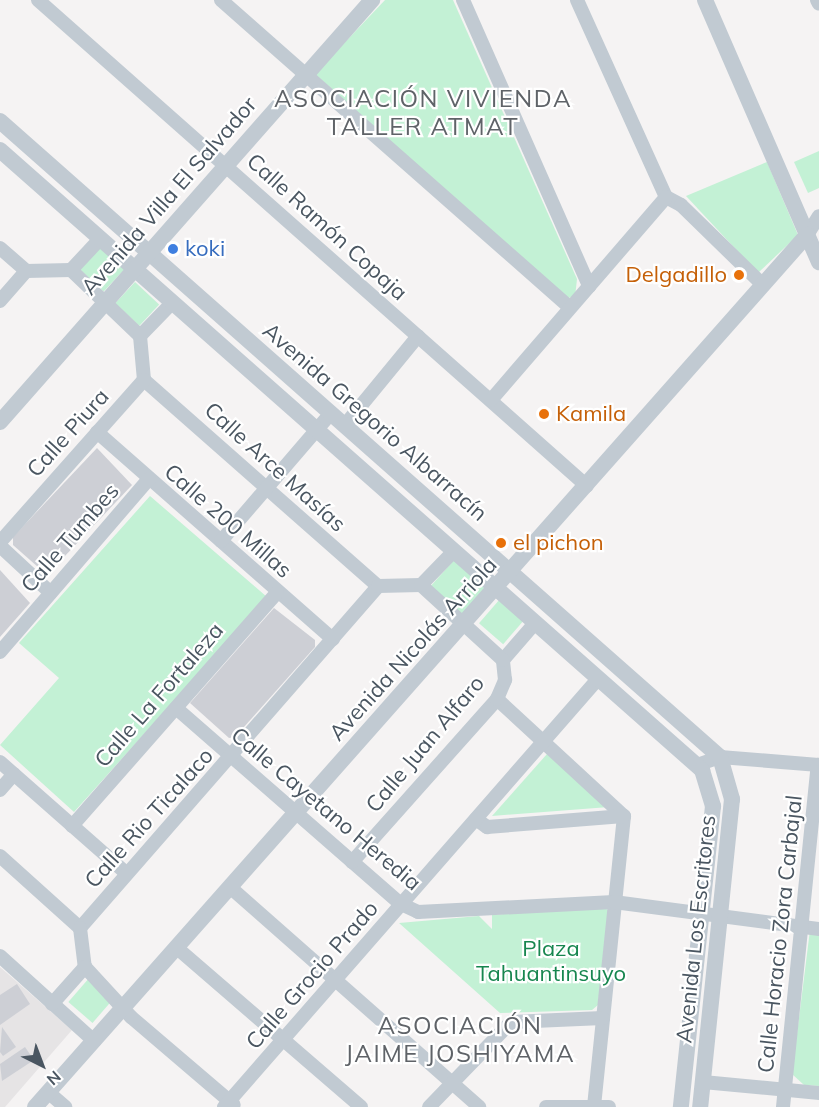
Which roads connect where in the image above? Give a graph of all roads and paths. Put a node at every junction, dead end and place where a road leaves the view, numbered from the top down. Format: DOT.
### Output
graph roads {
  1 [pos="38,0"];
  2 [pos="221,0"];
  3 [pos="372,0"];
  4 [pos="463,0"];
  5 [pos="577,0"];
  6 [pos="705,0"];
  7 [pos="306,72"];
  8 [pos="0,121"];
  9 [pos="0,150"];
  10 [pos="227,165"];
  11 [pos="666,197"];
  12 [pos="819,216"];
  13 [pos="807,235"];
  14 [pos="100,239"];
  15 [pos="0,248"];
  16 [pos="150,253"];
  17 [pos="819,262"];
  18 [pos="135,269"];
  19 [pos="70,270"];
  20 [pos="26,271"];
  21 [pos="763,285"];
  22 [pos="589,286"];
  23 [pos="0,301"];
  24 [pos="172,302"];
  25 [pos="105,303"];
  26 [pos="570,308"];
  27 [pos="140,336"];
  28 [pos="418,336"];
  29 [pos="144,380"];
  30 [pos="491,400"];
  31 [pos="331,413"];
  32 [pos="0,422"];
  33 [pos="345,425"];
  34 [pos="317,430"];
  35 [pos="97,432"];
  36 [pos="149,479"];
  37 [pos="587,486"];
  38 [pos="268,487"];
  39 [pos="221,540"];
  40 [pos="0,544"];
  41 [pos="454,551"];
  42 [pos="511,573"];
  43 [pos="421,585"];
  44 [pos="378,586"];
  45 [pos="497,590"];
  46 [pos="51,593"];
  47 [pos="277,593"];
  48 [pos="535,623"];
  49 [pos="466,625"];
  50 [pos="333,639"];
  51 [pos="0,652"];
  52 [pos="503,660"];
  53 [pos="597,680"];
  54 [pos="497,699"];
  55 [pos="176,708"];
  56 [pos="544,741"];
  57 [pos="231,756"];
  58 [pos="720,757"];
  59 [pos="0,762"];
  60 [pos="697,765"];
  61 [pos="819,765"];
  62 [pos="14,774"];
  63 [pos="0,790"];
  64 [pos="297,814"];
  65 [pos="624,816"];
  66 [pos="476,819"];
  67 [pos="72,825"];
  68 [pos="814,848"];
  69 [pos="0,856"];
  70 [pos="352,862"];
  71 [pos="126,873"];
  72 [pos="231,888"];
  73 [pos="615,902"];
  74 [pos="401,904"];
  75 [pos="703,912"];
  76 [pos="721,916"];
  77 [pos="802,927"];
  78 [pos="80,928"];
  79 [pos="819,929"];
  80 [pos="177,948"];
  81 [pos="0,956"];
  82 [pos="85,967"];
  83 [pos="336,979"];
  84 [pos="52,1004"];
  85 [pos="124,1008"];
  86 [pos="603,1018"];
  87 [pos="283,1040"];
  88 [pos="94,1041"];
  89 [pos="450,1082"];
  90 [pos="704,1082"];
  91 [pos="785,1090"];
  92 [pos="48,1092"];
  93 [pos="819,1093"];
  94 [pos="230,1105"];
  95 [pos="594,1106"];
  96 [pos="35,1107"];
  97 [pos="65,1107"];
  98 [pos="361,1107"];
  99 [pos="429,1107"];
  100 [pos="479,1107"];
  101 [pos="546,1107"];
  102 [pos="609,1107"];
  103 [pos="681,1107"];
  104 [pos="700,1107"];
  105 [pos="783,1107"];
  1 -- 10 [label="street, Calle Ramón Copaja"];
  2 -- 7 [label="street"];
  3 -- 7 [label="street, Avenida Villa El Salvador"];
  4 -- 22 [label="street"];
  5 -- 11 [label="street"];
  6 -- 13 [label="street"];
  7 -- 10 [label="street, Avenida Villa El Salvador"];
  7 -- 26 [label="street"];
  8 -- 16 [label="street, Avenida Gregorio Albarracín"];
  9 -- 14 [label="street, Avenida Gregorio Albarracín"];
  10 -- 16 [label="street, Avenida Villa El Salvador"];
  10 -- 28 [label="street, Calle Ramón Copaja"];
  11 -- 21 [label="street"];
  11 -- 22 [label="street"];
  12 -- 13 [label="street, Avenida Nicolás Arriola"];
  13 -- 17 [label="street"];
  13 -- 21 [label="street, Avenida Nicolás Arriola"];
  14 -- 18 [label="street, Avenida Gregorio Albarracín"];
  14 -- 19 [label="street"];
  15 -- 20 [label="street"];
  16 -- 18 [label="street, Avenida Villa El Salvador"];
  16 -- 31 [label="street, Avenida Gregorio Albarracín"];
  18 -- 24 [label="street, Avenida Gregorio Albarracín"];
  18 -- 25 [label="street, Avenida Villa El Salvador"];
  19 -- 20 [label="street"];
  19 -- 25 [label="street"];
  20 -- 23 [label="street"];
  21 -- 37 [label="street, Avenida Nicolás Arriola"];
  22 -- 26 [label="street"];
  24 -- 27 [label="street"];
  24 -- 34 [label="street, Avenida Gregorio Albarracín"];
  25 -- 27 [label="street"];
  25 -- 32 [label="street, Avenida Villa El Salvador"];
  26 -- 30 [label="street"];
  27 -- 29 [label="street"];
  28 -- 30 [label="street, Calle Ramón Copaja"];
  28 -- 33 [label="street"];
  29 -- 35 [label="street, Calle Piura"];
  29 -- 38 [label="street, Calle Arce Masías"];
  30 -- 37 [label="street, Calle Ramón Copaja"];
  31 -- 33 [label="street, Avenida Gregorio Albarracín"];
  31 -- 34 [label="street"];
  33 -- 42 [label="street, Avenida Gregorio Albarracín"];
  34 -- 38 [label="street"];
  34 -- 41 [label="street, Avenida Gregorio Albarracín"];
  35 -- 36 [label="street, Calle 200 Millas"];
  35 -- 40 [label="street, Calle Piura"];
  36 -- 39 [label="street, Calle 200 Millas"];
  36 -- 46 [label="street, Calle Tumbes"];
  37 -- 42 [label="street, Avenida Nicolás Arriola"];
  38 -- 39 [label="street"];
  38 -- 44 [label="street, Calle Arce Masías"];
  39 -- 47 [label="street, Calle 200 Millas"];
  40 -- 46 [label="street"];
  41 -- 43 [label="street"];
  41 -- 45 [label="street, Avenida Gregorio Albarracín"];
  42 -- 45 [label="street, Avenida Nicolás Arriola"];
  42 -- 58 [label="street, Avenida Gregorio Albarracín"];
  43 -- 44 [label="street"];
  43 -- 49 [label="street"];
  44 -- 50 [label="street, Calle Rio Ticalaco"];
  45 -- 48 [label="street, Avenida Gregorio Albarracín"];
  45 -- 49 [label="street, Avenida Nicolás Arriola"];
  46 -- 51 [label="street, Calle Tumbes"];
  47 -- 50 [label="street, Calle 200 Millas"];
  47 -- 55 [label="street, Calle La Fortaleza"];
  48 -- 52 [label="street"];
  48 -- 53 [label="street, Avenida Gregorio Albarracín"];
  49 -- 52 [label="street"];
  49 -- 64 [label="street, Avenida Nicolás Arriola"];
  50 -- 57 [label="street, Calle Rio Ticalaco"];
  52 -- 54 [label="street, Calle Juan Alfaro"];
  53 -- 56 [label="street, Calle Grocio Prado"];
  53 -- 60 [label="street, Avenida Gregorio Albarracín"];
  54 -- 56 [label="street"];
  54 -- 70 [label="street, Calle Juan Alfaro"];
  55 -- 57 [label="street, Calle Cayetano Heredia"];
  55 -- 67 [label="street, Calle La Fortaleza"];
  56 -- 65 [label="street"];
  56 -- 66 [label="street, Calle Grocio Prado"];
  57 -- 64 [label="street, Calle Cayetano Heredia"];
  57 -- 71 [label="street, Calle Rio Ticalaco"];
  58 -- 60 [label="street"];
  58 -- 61 [label="street"];
  58 -- 76 [label="street, Avenida Los Escritores"];
  59 -- 62 [label="street"];
  60 -- 75 [label="street, Avenida Los Escritores"];
  61 -- 68 [label="street, Calle Horacio Zora Carbajal"];
  62 -- 63 [label="street"];
  62 -- 67 [label="street"];
  64 -- 70 [label="street, Calle Cayetano Heredia"];
  64 -- 72 [label="street, Avenida Nicolás Arriola"];
  65 -- 66 [label="street"];
  65 -- 73 [label="street"];
  66 -- 74 [label="street, Calle Grocio Prado"];
  67 -- 71 [label="street"];
  68 -- 77 [label="street, Calle Horacio Zora Carbajal"];
  69 -- 78 [label="street"];
  70 -- 74 [label="street, Calle Cayetano Heredia"];
  71 -- 78 [label="street, Calle Rio Ticalaco"];
  72 -- 80 [label="street, Avenida Nicolás Arriola"];
  72 -- 83 [label="street"];
  73 -- 74 [label="street, Calle Cayetano Heredia"];
  73 -- 75 [label="street, Calle Cayetano Heredia"];
  73 -- 86 [label="street"];
  74 -- 83 [label="street, Calle Grocio Prado"];
  75 -- 76 [label="street, Calle Cayetano Heredia"];
  75 -- 103 [label="street, Avenida Los Escritores"];
  76 -- 77 [label="street, Calle Cayetano Heredia"];
  76 -- 90 [label="street, Avenida Los Escritores"];
  77 -- 79 [label="street, Calle Cayetano Heredia"];
  77 -- 91 [label="street, Calle Horacio Zora Carbajal"];
  78 -- 82 [label="street"];
  80 -- 85 [label="street, Avenida Nicolás Arriola"];
  80 -- 87 [label="street"];
  81 -- 84 [label="street"];
  82 -- 84 [label="street"];
  82 -- 85 [label="street"];
  83 -- 87 [label="street, Calle Grocio Prado"];
  83 -- 89 [label="street"];
  84 -- 88 [label="street"];
  85 -- 88 [label="street, Avenida Nicolás Arriola"];
  85 -- 94 [label="street"];
  86 -- 89 [label="street"];
  86 -- 95 [label="street"];
  87 -- 94 [label="street, Calle Grocio Prado"];
  87 -- 98 [label="street"];
  88 -- 92 [label="street, Avenida Nicolás Arriola"];
  89 -- 99 [label="street"];
  89 -- 100 [label="street"];
  90 -- 91 [label="street"];
  90 -- 104 [label="street, Avenida Los Escritores"];
  91 -- 93 [label="street"];
  91 -- 105 [label="street, Calle Horacio Zora Carbajal"];
  92 -- 96 [label="street, Avenida Nicolás Arriola"];
  92 -- 97 [label="street"];
  95 -- 101 [label="street"];
  95 -- 102 [label="street"];
}
